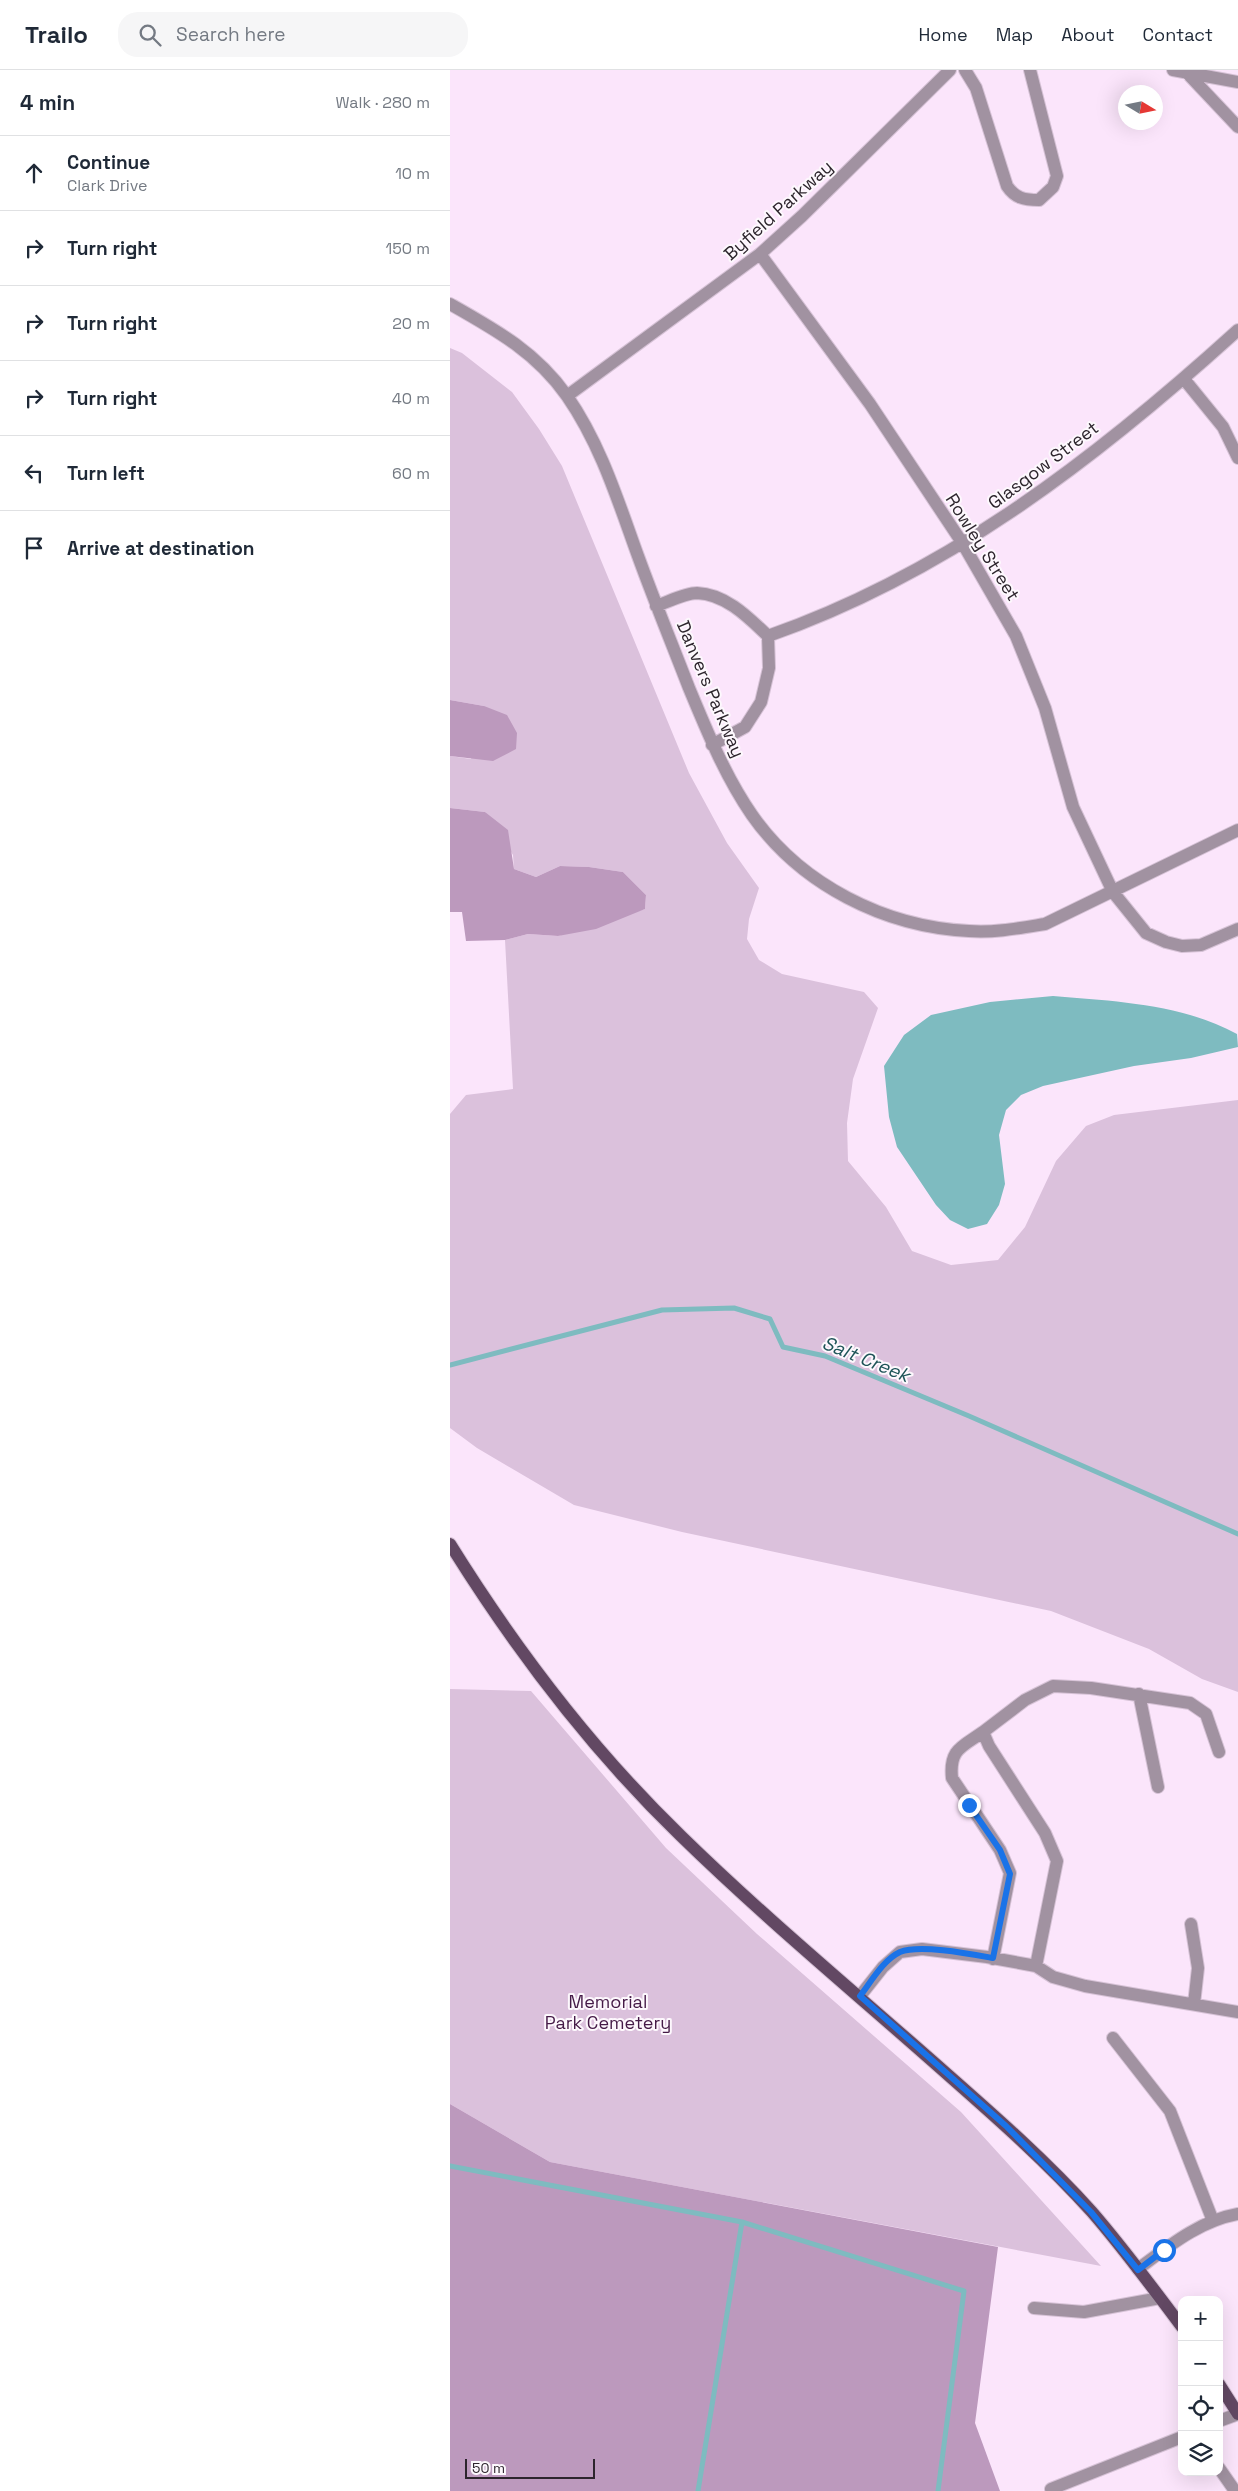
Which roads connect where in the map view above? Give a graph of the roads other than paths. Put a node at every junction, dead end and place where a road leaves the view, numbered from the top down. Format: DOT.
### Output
graph roads {
  1 [pos="950,70"];
  2 [pos="965,70"];
  3 [pos="1030,70"];
  4 [pos="1173,70"];
  5 [pos="1188,74"];
  6 [pos="1238,82"];
  7 [pos="1238,127"];
  8 [pos="760,254"];
  9 [pos="450,304"];
  10 [pos="1238,330"];
  11 [pos="1184,380"];
  12 [pos="567,396"];
  13 [pos="1238,458"];
  14 [pos="963,544"];
  15 [pos="656,606"];
  16 [pos="768,636"];
  17 [pos="712,745"];
  18 [pos="1238,830"];
  19 [pos="1113,892"];
  20 [pos="1236,935"];
  21 [pos="450,1544"];
  22 [pos="1139,1694"];
  23 [pos="983,1732"];
  24 [pos="1219,1752"];
  25 [pos="1158,1787"];
  26 [pos="1191,1924"];
  27 [pos="993,1958"];
  28 [pos="1036,1966"];
  29 [pos="860,1996"];
  30 [pos="1194,2004"];
  31 [pos="1238,2012"];
  32 [pos="1113,2038"];
  33 [pos="1238,2214"];
  34 [pos="1213,2221"];
  35 [pos="1138,2270"];
  36 [pos="1160,2298"];
  37 [pos="1034,2308"];
  38 [pos="1178,2322"];
  39 [pos="1220,2386"];
  40 [pos="1238,2414"];
  41 [pos="1223,2420"];
  42 [pos="1178,2439"];
  43 [pos="1223,2474"];
  44 [pos="1052,2491"];
  45 [pos="1235,2491"];
  1 -- 8 [label="street, Byfield Parkway"];
  2 -- 3 [label="street"];
  4 -- 5 [label="street"];
  5 -- 6 [label="street"];
  5 -- 7 [label="street"];
  8 -- 12 [label="street, Byfield Parkway"];
  8 -- 14 [label="street, Rowley Street"];
  9 -- 12 [label="street, Danvers Parkway"];
  10 -- 11 [label="street, Glasgow Street"];
  11 -- 13 [label="street"];
  11 -- 14 [label="street, Glasgow Street"];
  12 -- 15 [label="street, Danvers Parkway"];
  14 -- 16 [label="street, Glasgow Street"];
  14 -- 19 [label="street, Rowley Street"];
  15 -- 16 [label="street"];
  15 -- 17 [label="street, Danvers Parkway"];
  16 -- 17 [label="street"];
  17 -- 19 [label="street, Danvers Parkway"];
  18 -- 19 [label="street, Danvers Parkway"];
  19 -- 20 [label="street"];
  21 -- 29 [label="main road"];
  22 -- 23 [label="street"];
  22 -- 24 [label="street"];
  22 -- 25 [label="street"];
  23 -- 27 [label="street"];
  23 -- 28 [label="street"];
  26 -- 30 [label="street"];
  27 -- 28 [label="street"];
  27 -- 29 [label="street"];
  28 -- 30 [label="street"];
  29 -- 35 [label="main road"];
  30 -- 31 [label="street"];
  32 -- 34 [label="street"];
  33 -- 34 [label="street"];
  34 -- 35 [label="street"];
  35 -- 36 [label="main road"];
  36 -- 37 [label="street"];
  36 -- 38 [label="main road"];
  39 -- 40 [label="main road"];
  40 -- 41 [label="street"];
  42 -- 44 [label="street"];
  43 -- 45 [label="street"];
}
